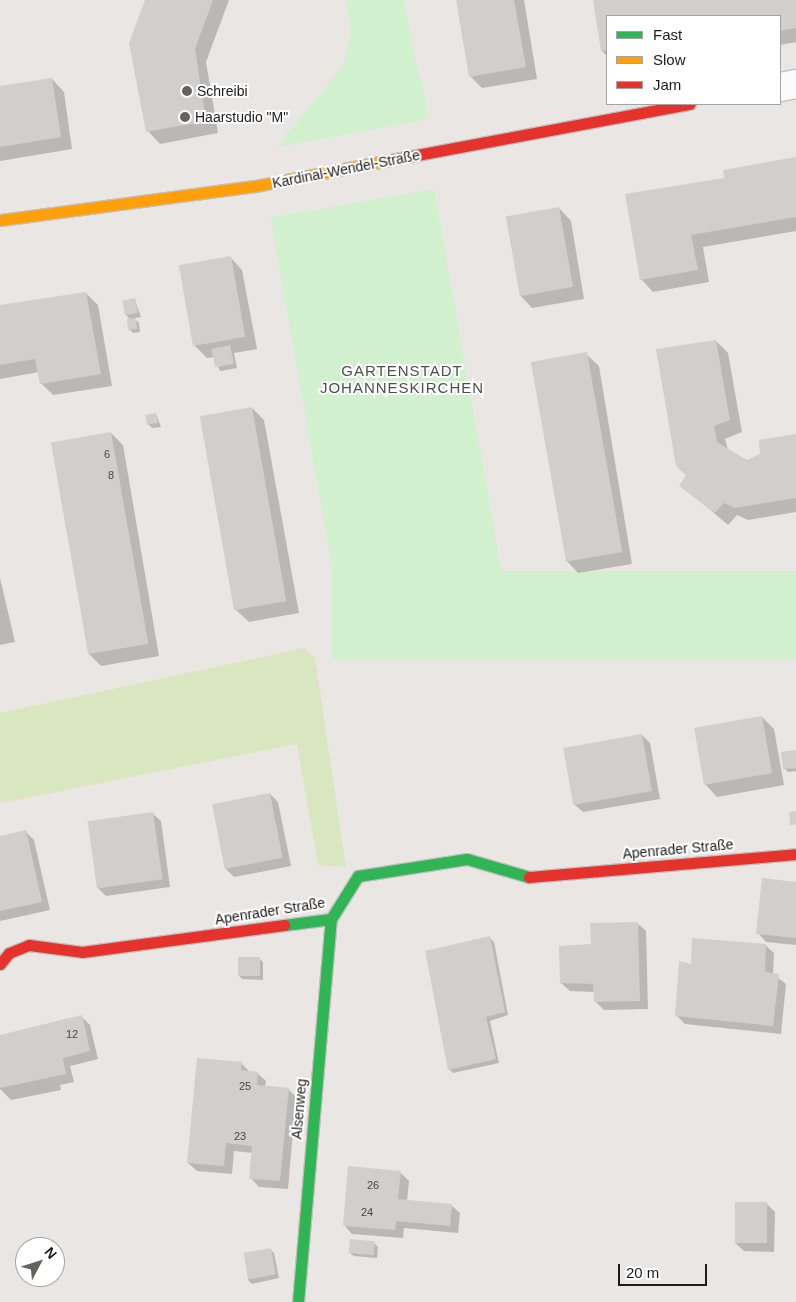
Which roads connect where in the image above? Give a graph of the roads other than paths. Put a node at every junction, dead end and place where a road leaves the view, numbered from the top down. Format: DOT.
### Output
graph roads {
  1 [pos="796,84"];
  2 [pos="781,87"];
  3 [pos="685,105"];
  4 [pos="0,220"];
  5 [pos="796,854"];
  6 [pos="331,919"];
  7 [pos="0,964"];
  8 [pos="298,1302"];
  1 -- 2 [label="street"];
  3 -- 4 [label="street, Kardinal-Wendel-Straße"];
  5 -- 6 [label="street, Apenrader Straße"];
  6 -- 7 [label="street, Apenrader Straße"];
  6 -- 8 [label="street, Alsenweg"];
}
